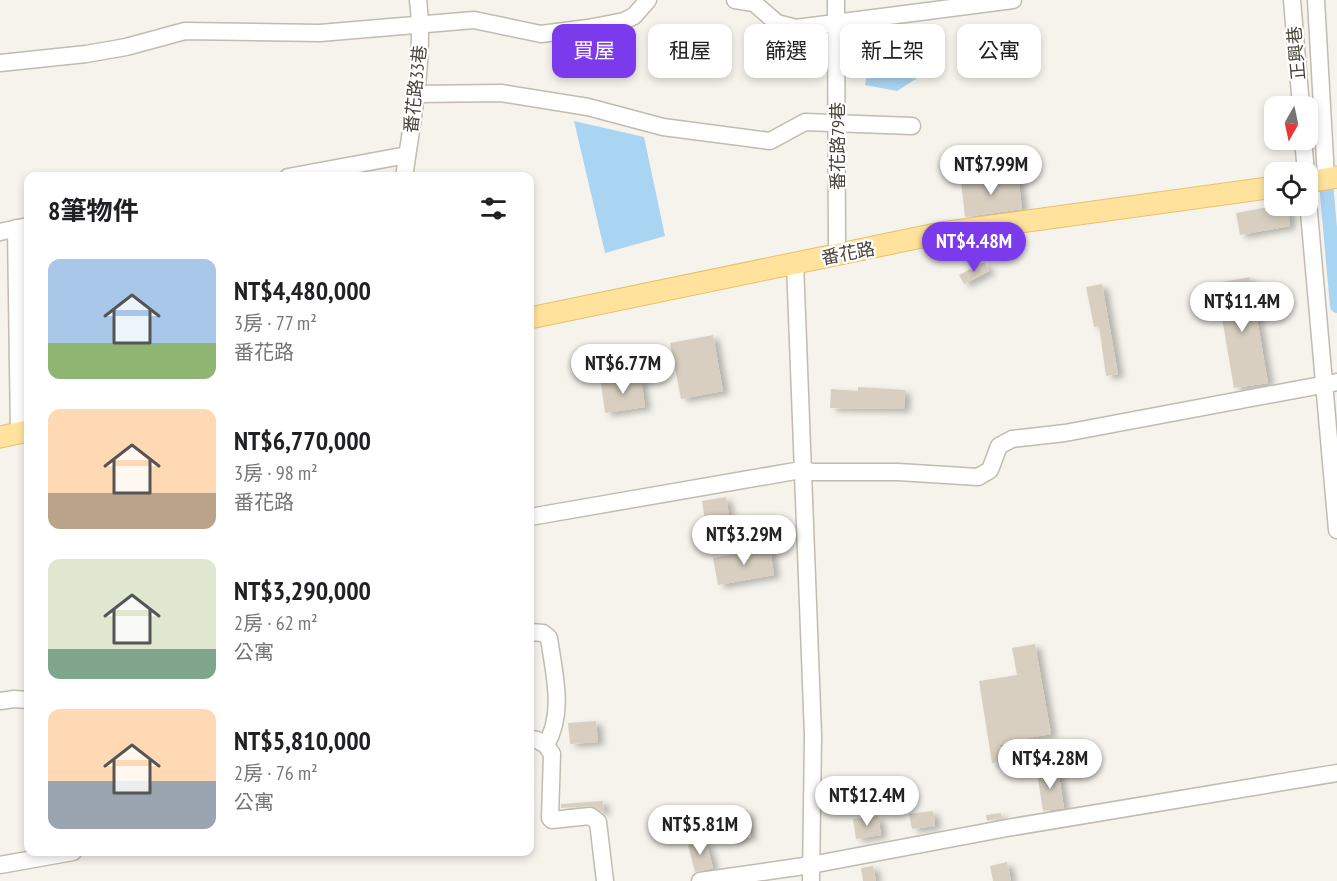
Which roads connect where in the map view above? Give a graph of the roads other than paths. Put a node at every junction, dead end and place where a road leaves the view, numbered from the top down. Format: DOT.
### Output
graph roads {
  1 [pos="418,0"];
  2 [pos="648,0"];
  3 [pos="735,0"];
  4 [pos="836,0"];
  5 [pos="1013,0"];
  6 [pos="1292,0"];
  7 [pos="1316,0"];
  8 [pos="837,23"];
  9 [pos="421,24"];
  10 [pos="0,63"];
  11 [pos="415,94"];
  12 [pos="1300,96"];
  13 [pos="838,123"];
  14 [pos="912,126"];
  15 [pos="407,155"];
  16 [pos="315,172"];
  17 [pos="405,172"];
  18 [pos="1324,179"];
  19 [pos="1264,189"];
  20 [pos="1310,216"];
  21 [pos="15,228"];
  22 [pos="837,255"];
  23 [pos="795,263"];
  24 [pos="534,317"];
  25 [pos="1330,384"];
  26 [pos="16,434"];
  27 [pos="801,470"];
  28 [pos="534,517"];
  29 [pos="1337,530"];
  30 [pos="534,632"];
  31 [pos="24,700"];
  32 [pos="0,701"];
  33 [pos="534,740"];
  34 [pos="546,745"];
  35 [pos="1337,773"];
  36 [pos="51,856"];
  37 [pos="0,865"];
  38 [pos="811,873"];
  39 [pos="605,881"];
  40 [pos="700,881"];
  1 -- 9 [label="street, 番花路33巷"];
  2 -- 9 [label="street"];
  3 -- 8 [label="street"];
  4 -- 8 [label="street, 番花路79巷"];
  5 -- 8 [label="street"];
  6 -- 12 [label="street, 正興巷"];
  7 -- 18 [label="street"];
  8 -- 13 [label="street, 番花路79巷"];
  9 -- 10 [label="street"];
  9 -- 11 [label="street, 番花路33巷"];
  11 -- 13 [label="street"];
  11 -- 15 [label="street, 番花路33巷"];
  13 -- 14 [label="street"];
  13 -- 22 [label="street, 番花路79巷"];
  15 -- 16 [label="street"];
  15 -- 17 [label="street, 番花路33巷"];
  19 -- 22 [label="main road, 番花路"];
  20 -- 25 [label="street"];
  21 -- 26 [label="street"];
  22 -- 23 [label="main road, 番花路"];
  23 -- 24 [label="main road, 番花路"];
  23 -- 27 [label="street"];
  25 -- 27 [label="street"];
  25 -- 29 [label="street"];
  27 -- 28 [label="street"];
  27 -- 38 [label="street"];
  30 -- 34 [label="street"];
  31 -- 32 [label="street"];
  33 -- 34 [label="street"];
  34 -- 39 [label="street"];
  35 -- 38 [label="street"];
  36 -- 37 [label="street"];
  38 -- 40 [label="street"];
}
